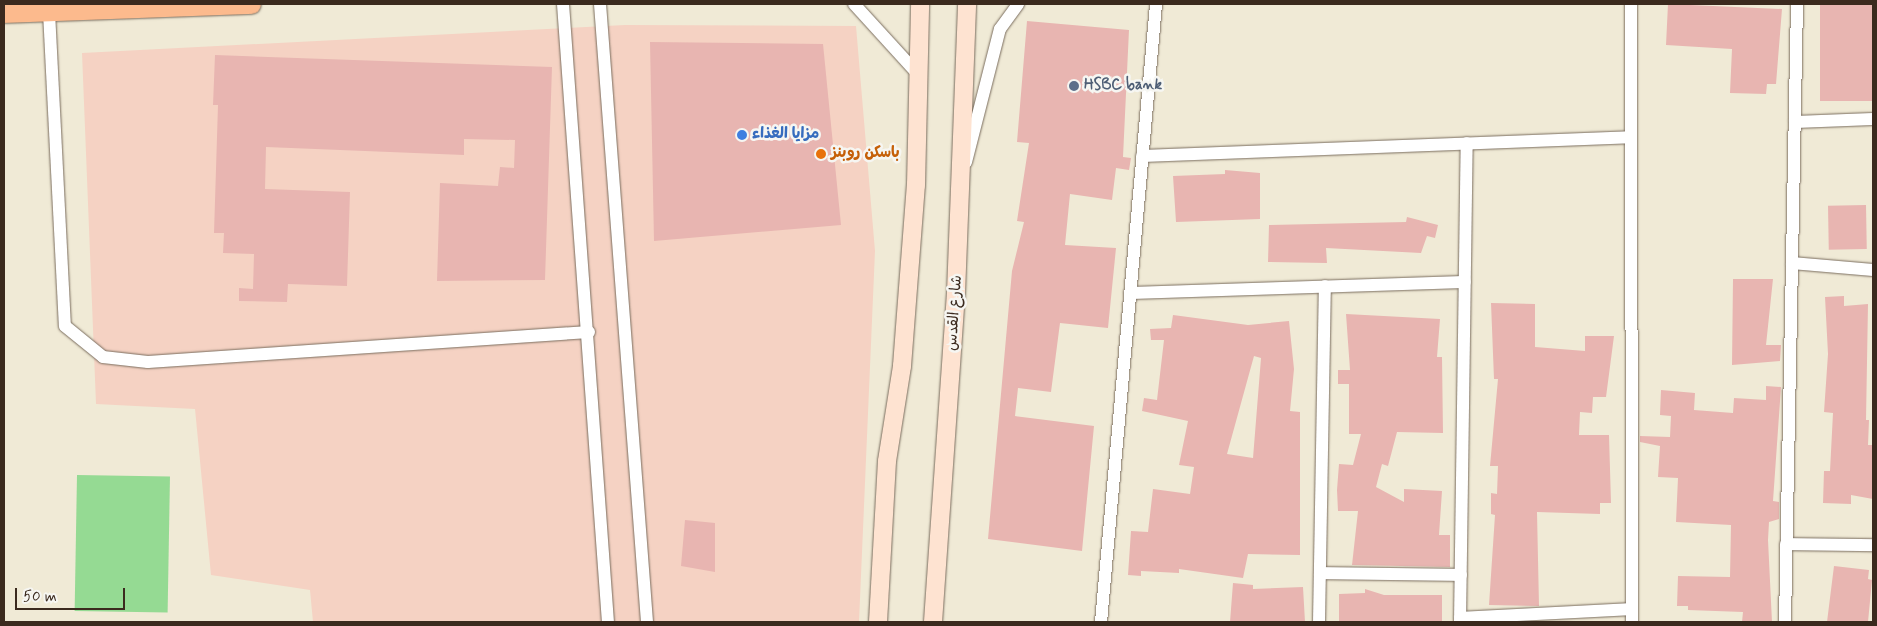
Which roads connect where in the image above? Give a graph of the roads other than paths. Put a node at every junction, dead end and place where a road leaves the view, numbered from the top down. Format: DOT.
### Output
graph roads {
  1 [pos="251,4"];
  2 [pos="564,4"];
  3 [pos="600,4"];
  4 [pos="854,4"];
  5 [pos="920,4"];
  6 [pos="967,4"];
  7 [pos="1018,4"];
  8 [pos="1156,4"];
  9 [pos="1631,4"];
  10 [pos="1797,4"];
  11 [pos="50,12"];
  12 [pos="4,13"];
  13 [pos="918,74"];
  14 [pos="1873,119"];
  15 [pos="1795,122"];
  16 [pos="1631,137"];
  17 [pos="1466,143"];
  18 [pos="1142,156"];
  19 [pos="963,176"];
  20 [pos="1792,263"];
  21 [pos="1873,270"];
  22 [pos="1465,282"];
  23 [pos="1325,286"];
  24 [pos="1130,293"];
  25 [pos="589,332"];
  26 [pos="1786,544"];
  27 [pos="1873,545"];
  28 [pos="1320,573"];
  29 [pos="1461,575"];
  30 [pos="1632,616"];
  31 [pos="1460,620"];
  32 [pos="608,622"];
  33 [pos="647,622"];
  34 [pos="878,622"];
  35 [pos="932,622"];
  36 [pos="1101,622"];
  37 [pos="1319,622"];
  38 [pos="1785,622"];
  1 -- 11 [label="main road"];
  2 -- 25 [label="street"];
  3 -- 33 [label="street"];
  4 -- 13 [label="street"];
  5 -- 13 [label="main road"];
  6 -- 19 [label="main road, شارع القدس"];
  7 -- 19 [label="street"];
  8 -- 18 [label="street"];
  9 -- 16 [label="street"];
  10 -- 15 [label="street"];
  11 -- 12 [label="main road"];
  11 -- 25 [label="street"];
  13 -- 34 [label="main road"];
  14 -- 15 [label="street"];
  15 -- 20 [label="street"];
  16 -- 17 [label="street"];
  16 -- 30 [label="street"];
  17 -- 18 [label="street"];
  17 -- 22 [label="street"];
  18 -- 24 [label="street"];
  19 -- 35 [label="main road, شارع القدس"];
  20 -- 21 [label="street"];
  20 -- 26 [label="street"];
  22 -- 23 [label="street"];
  22 -- 29 [label="street"];
  23 -- 24 [label="street"];
  23 -- 28 [label="street"];
  24 -- 36 [label="street"];
  25 -- 32 [label="street"];
  26 -- 27 [label="street"];
  26 -- 38 [label="street"];
  28 -- 29 [label="street"];
  28 -- 37 [label="street"];
  29 -- 31 [label="street"];
  30 -- 31 [label="street"];
}
